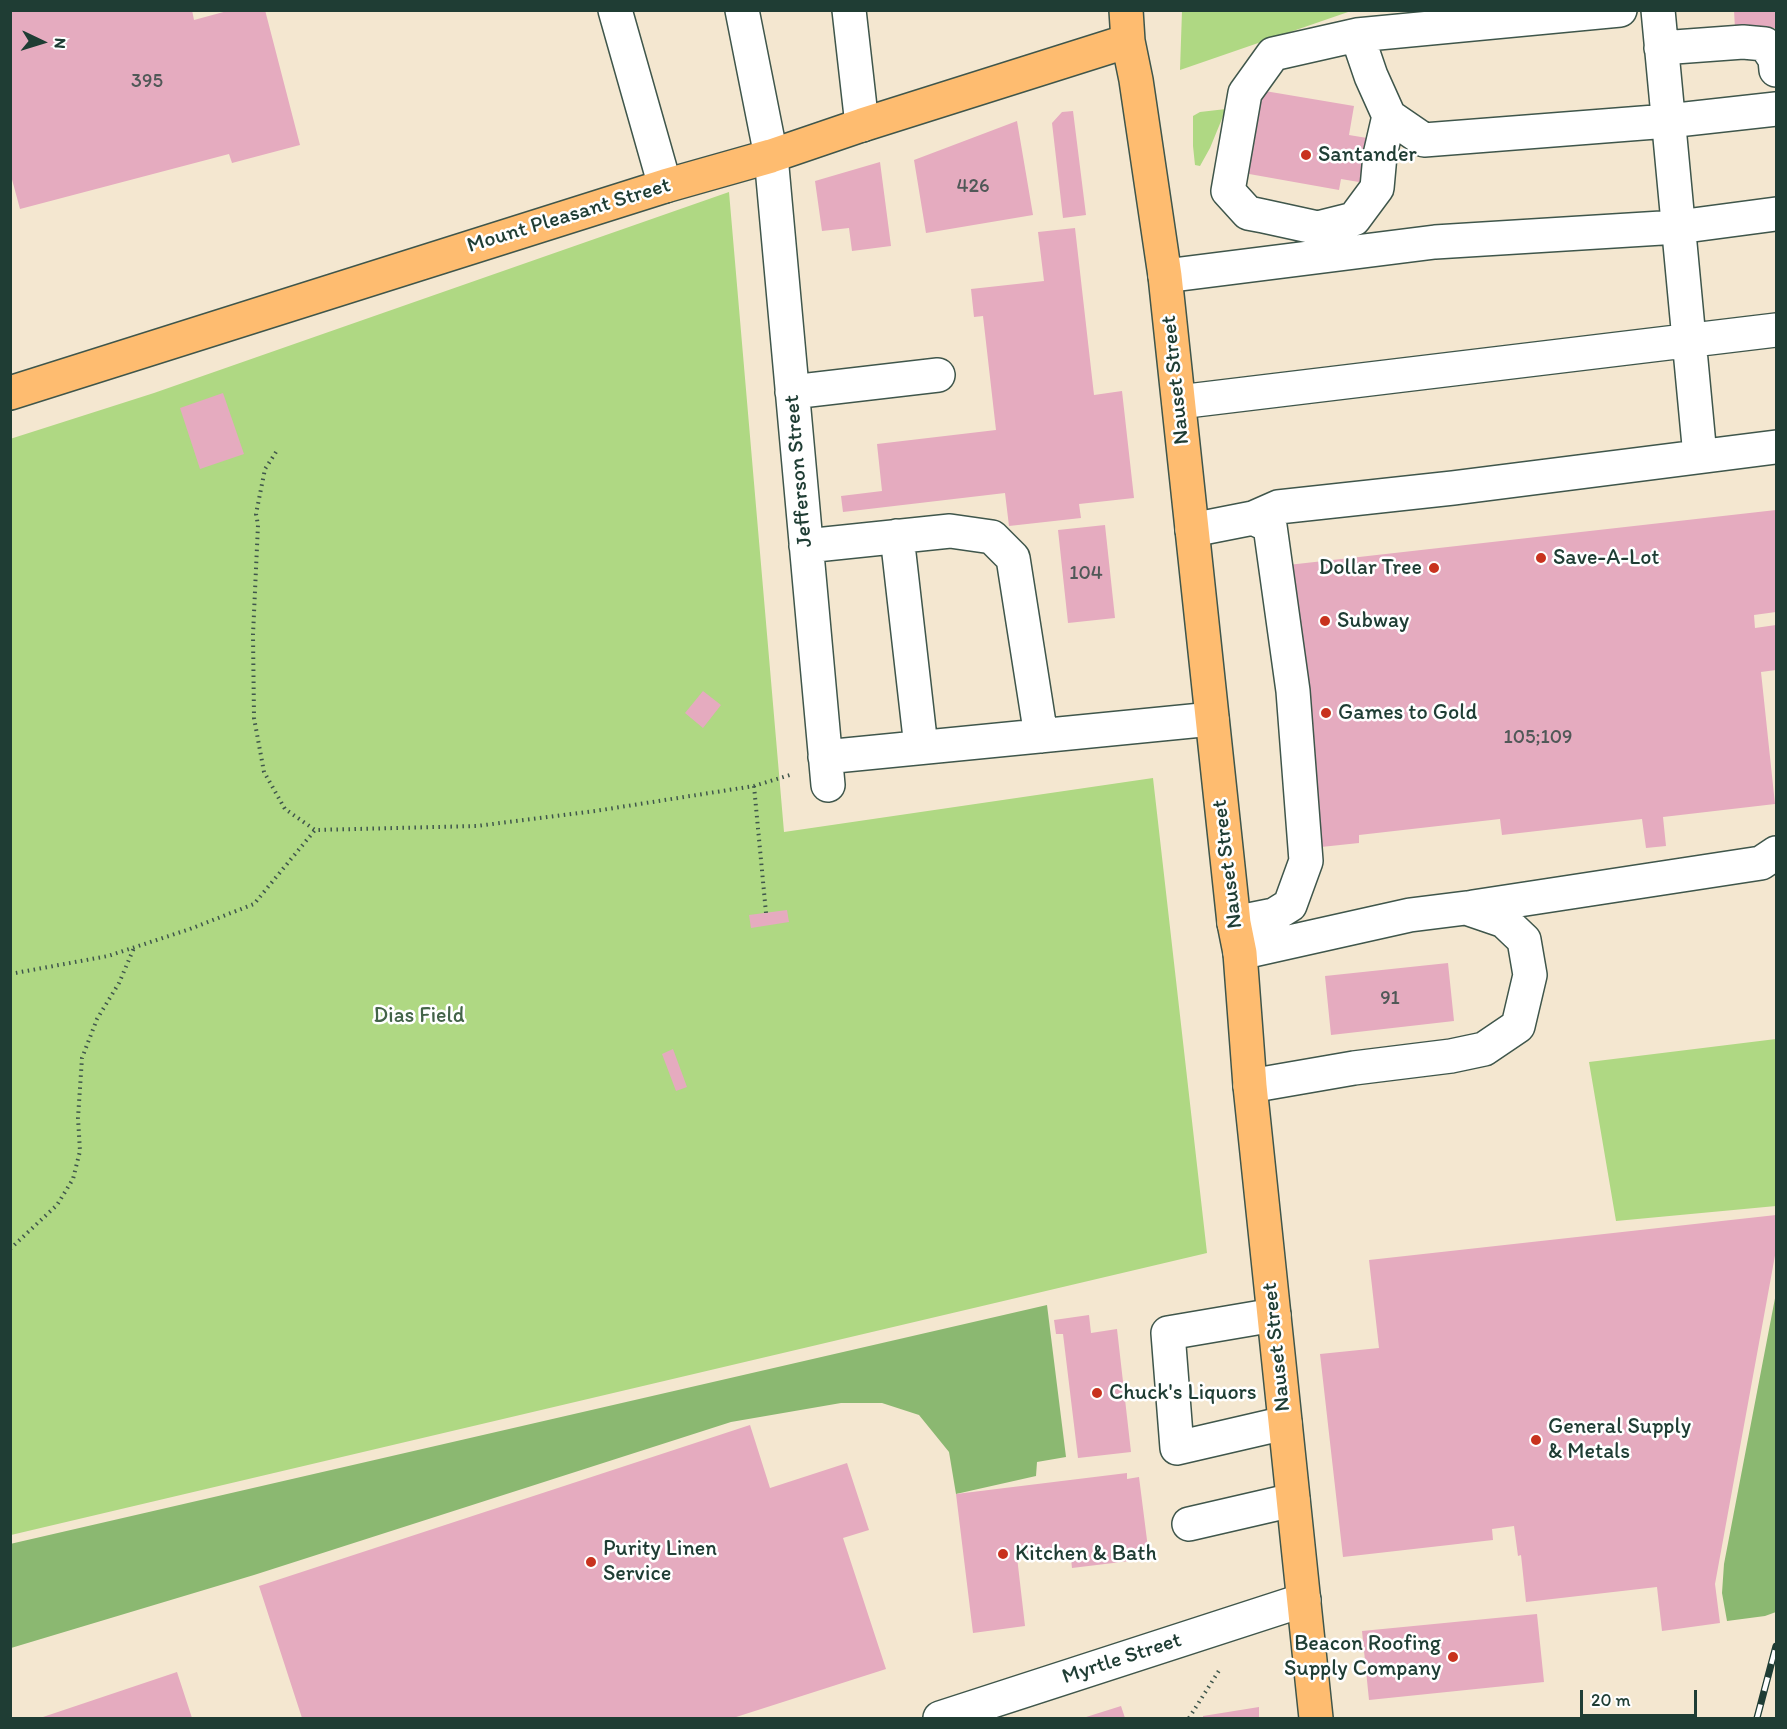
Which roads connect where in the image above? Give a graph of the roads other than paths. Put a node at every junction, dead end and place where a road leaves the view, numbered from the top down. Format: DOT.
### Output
graph roads {
  1 [pos="615,10"];
  2 [pos="742,10"];
  3 [pos="849,10"];
  4 [pos="1620,10"];
  5 [pos="1658,10"];
  6 [pos="1127,26"];
  7 [pos="1357,35"];
  8 [pos="1661,48"];
  9 [pos="1776,70"];
  10 [pos="1776,109"];
  11 [pos="1389,116"];
  12 [pos="1668,121"];
  13 [pos="862,125"];
  14 [pos="771,156"];
  15 [pos="665,186"];
  16 [pos="1776,214"];
  17 [pos="1678,227"];
  18 [pos="1165,276"];
  19 [pos="1776,330"];
  20 [pos="1689,340"];
  21 [pos="939,375"];
  22 [pos="792,392"];
  23 [pos="10,393"];
  24 [pos="1179,402"];
  25 [pos="1776,447"];
  26 [pos="1700,456"];
  27 [pos="1262,522"];
  28 [pos="1192,530"];
  29 [pos="897,536"];
  30 [pos="806,546"];
  31 [pos="1212,719"];
  32 [pos="1041,736"];
  33 [pos="921,747"];
  34 [pos="1776,853"];
  35 [pos="1466,908"];
  36 [pos="1237,938"];
  37 [pos="1250,1086"];
  38 [pos="1274,1315"];
  39 [pos="1285,1423"];
  40 [pos="1293,1500"];
  41 [pos="1189,1524"];
  42 [pos="1304,1600"];
  43 [pos="940,1719"];
  44 [pos="1316,1719"];
  1 -- 15 [label="street"];
  2 -- 14 [label="street, Jefferson Street"];
  3 -- 13 [label="street"];
  4 -- 7 [label="street"];
  5 -- 8 [label="street"];
  6 -- 13 [label="main road, Mount Pleasant Street"];
  6 -- 18 [label="main road, Nauset Street"];
  7 -- 11 [label="street"];
  7 -- 11 [label="street"];
  8 -- 9 [label="street"];
  8 -- 12 [label="street"];
  10 -- 12 [label="street"];
  11 -- 12 [label="street"];
  12 -- 17 [label="street"];
  13 -- 14 [label="main road, Mount Pleasant Street"];
  14 -- 15 [label="main road, Mount Pleasant Street"];
  14 -- 22 [label="street, Jefferson Street"];
  15 -- 23 [label="main road, Mount Pleasant Street"];
  16 -- 17 [label="street"];
  17 -- 18 [label="street"];
  17 -- 20 [label="street"];
  18 -- 24 [label="main road, Nauset Street"];
  19 -- 20 [label="street"];
  20 -- 24 [label="street"];
  20 -- 26 [label="street"];
  21 -- 22 [label="street"];
  22 -- 30 [label="street, Jefferson Street"];
  24 -- 28 [label="main road, Nauset Street"];
  25 -- 26 [label="street"];
  26 -- 27 [label="street"];
  27 -- 28 [label="street"];
  27 -- 36 [label="street"];
  28 -- 31 [label="main road, Nauset Street"];
  29 -- 30 [label="street"];
  29 -- 32 [label="street"];
  29 -- 33 [label="street"];
  30 -- 33 [label="street, Jefferson Street"];
  31 -- 32 [label="street"];
  31 -- 36 [label="main road, Nauset Street"];
  32 -- 33 [label="street"];
  34 -- 35 [label="street"];
  35 -- 36 [label="street"];
  35 -- 37 [label="street"];
  36 -- 37 [label="main road, Nauset Street"];
  37 -- 38 [label="main road, Nauset Street"];
  38 -- 39 [label="main road, Nauset Street"];
  38 -- 39 [label="street"];
  39 -- 40 [label="main road, Nauset Street"];
  40 -- 41 [label="street"];
  40 -- 42 [label="main road, Nauset Street"];
  42 -- 43 [label="street, Myrtle Street"];
  42 -- 44 [label="main road, Nauset Street"];
}
